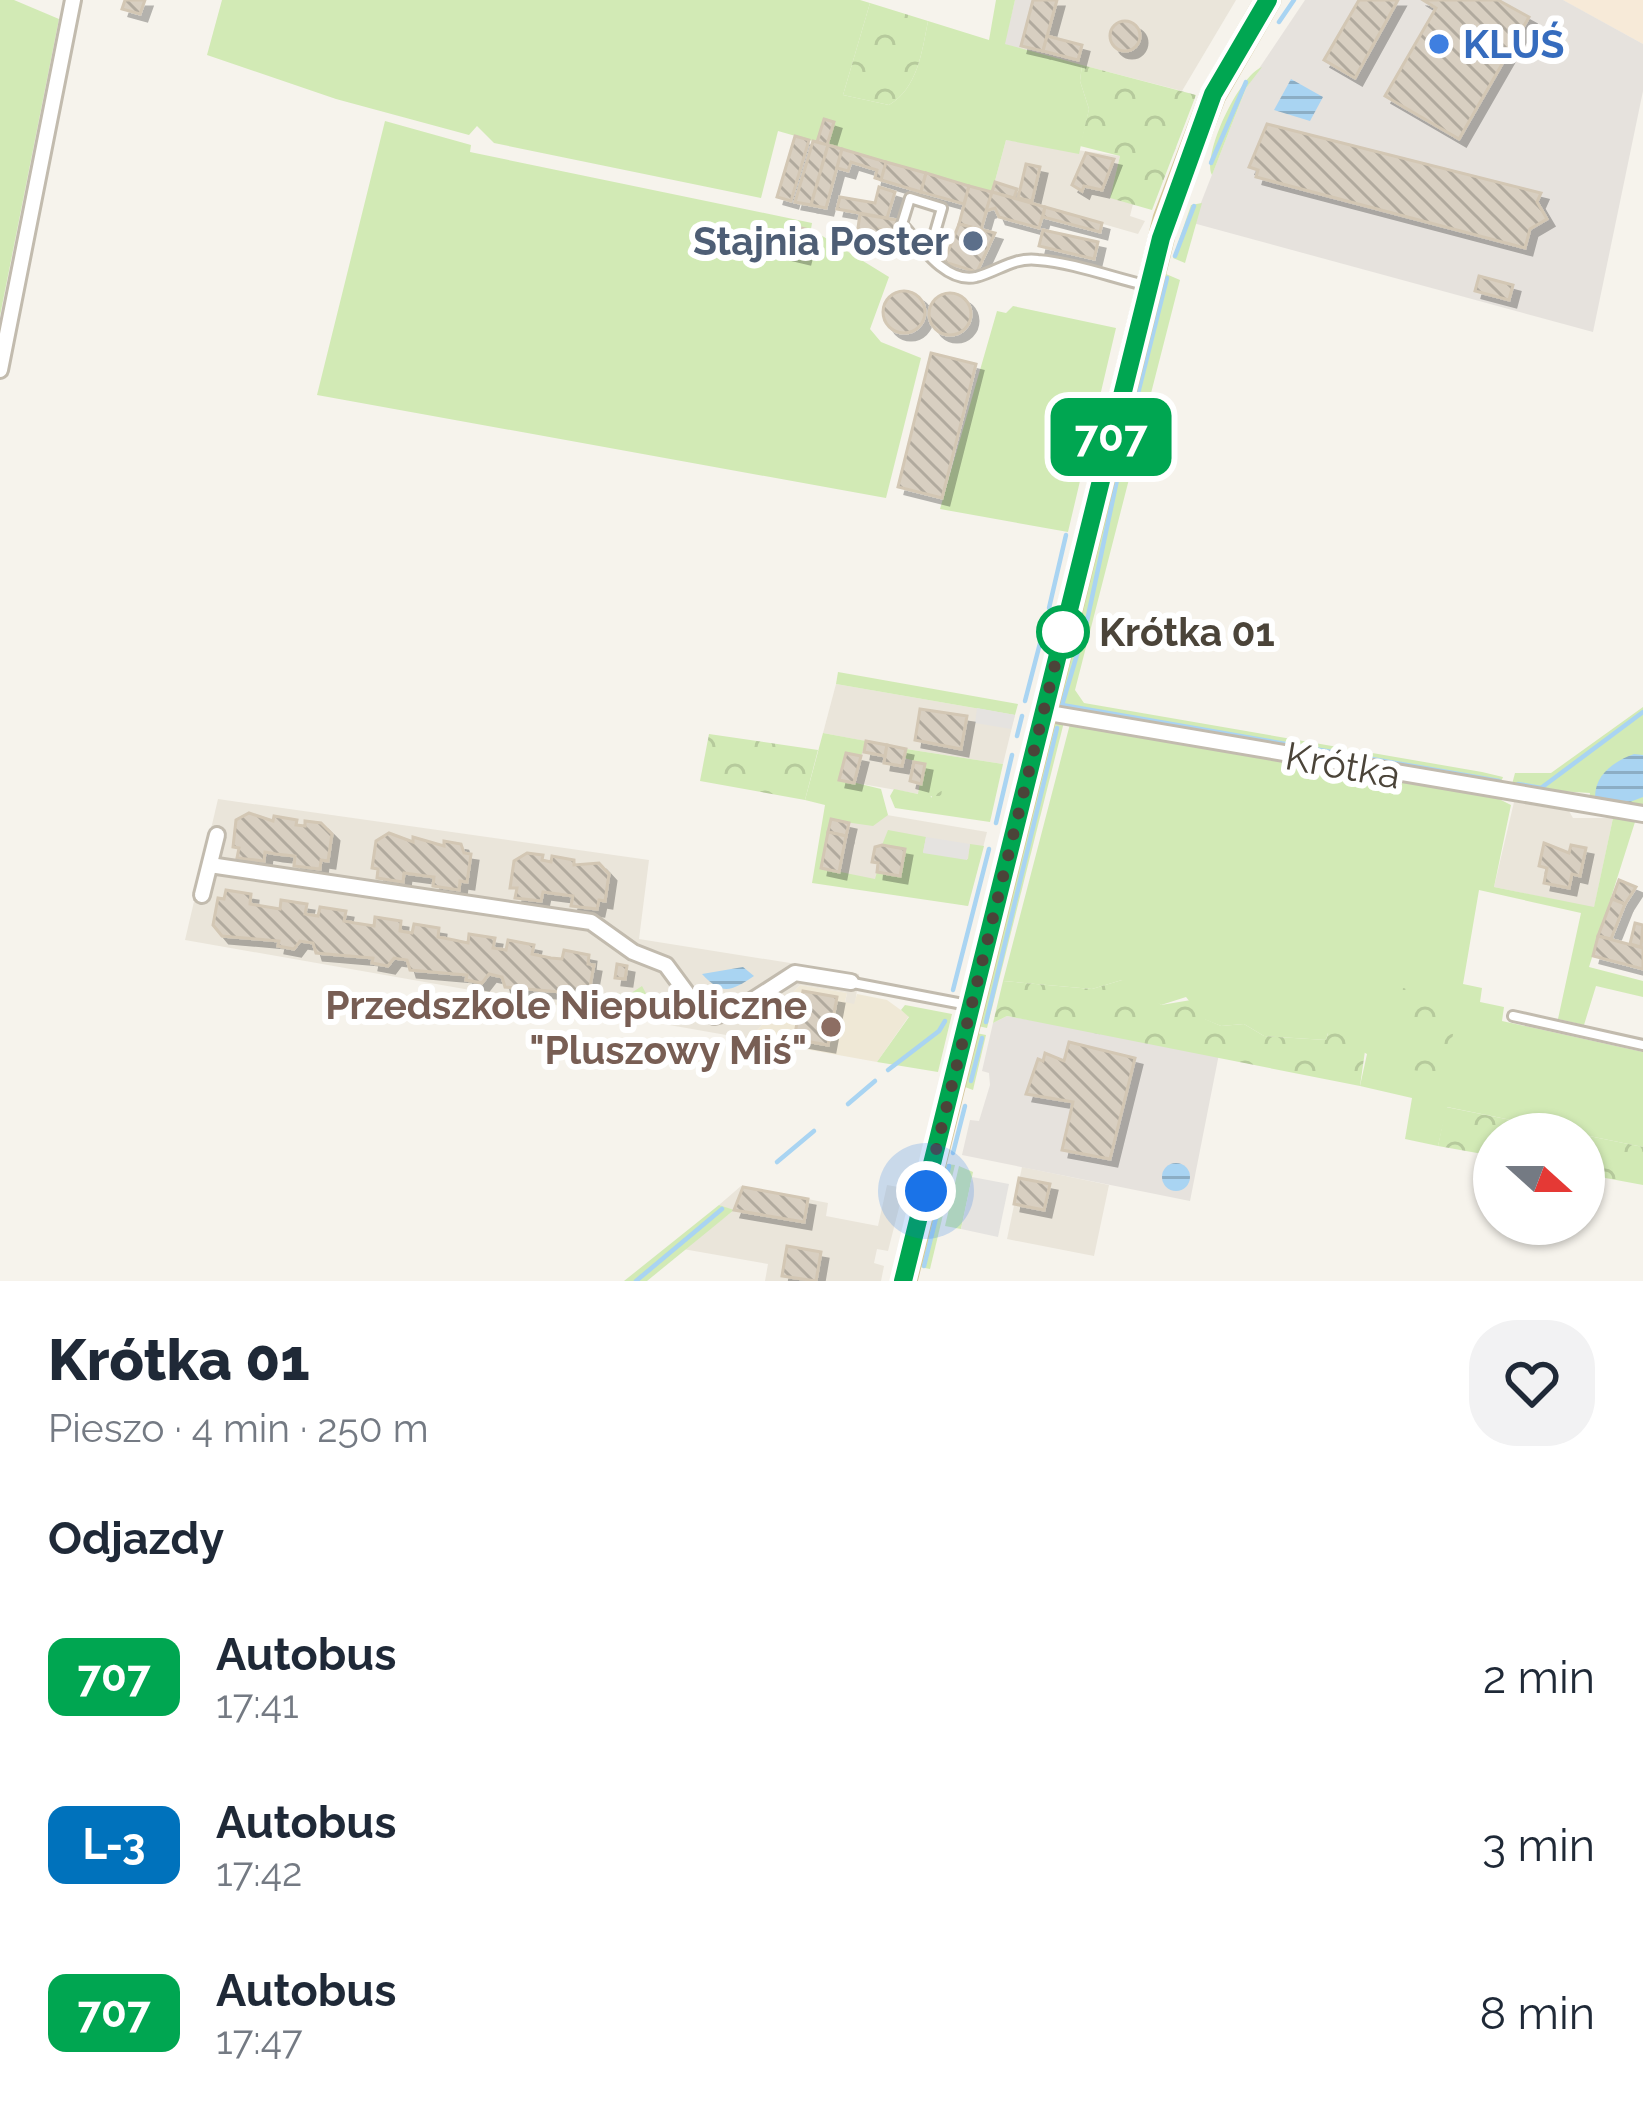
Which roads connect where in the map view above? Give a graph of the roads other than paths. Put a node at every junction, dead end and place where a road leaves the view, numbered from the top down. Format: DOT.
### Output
graph roads {
  1 [pos="73,0"];
  2 [pos="1268,0"];
  3 [pos="929,253"];
  4 [pos="1149,286"];
  5 [pos="0,370"];
  6 [pos="1043,712"];
  7 [pos="1643,814"];
  8 [pos="217,835"];
  9 [pos="210,865"];
  10 [pos="202,895"];
  11 [pos="851,982"];
  12 [pos="972,1006"];
  13 [pos="1513,1016"];
  14 [pos="1643,1045"];
  15 [pos="904,1281"];
  1 -- 5 [label="street"];
  2 -- 4 [label="main road"];
  3 -- 3 [label="lane"];
  3 -- 4 [label="lane"];
  4 -- 6 [label="main road"];
  6 -- 7 [label="street, Krótka"];
  6 -- 12 [label="main road"];
  8 -- 9 [label="street"];
  9 -- 10 [label="street"];
  9 -- 11 [label="street"];
  11 -- 12 [label="lane"];
  12 -- 15 [label="main road"];
  13 -- 14 [label="lane"];
}
